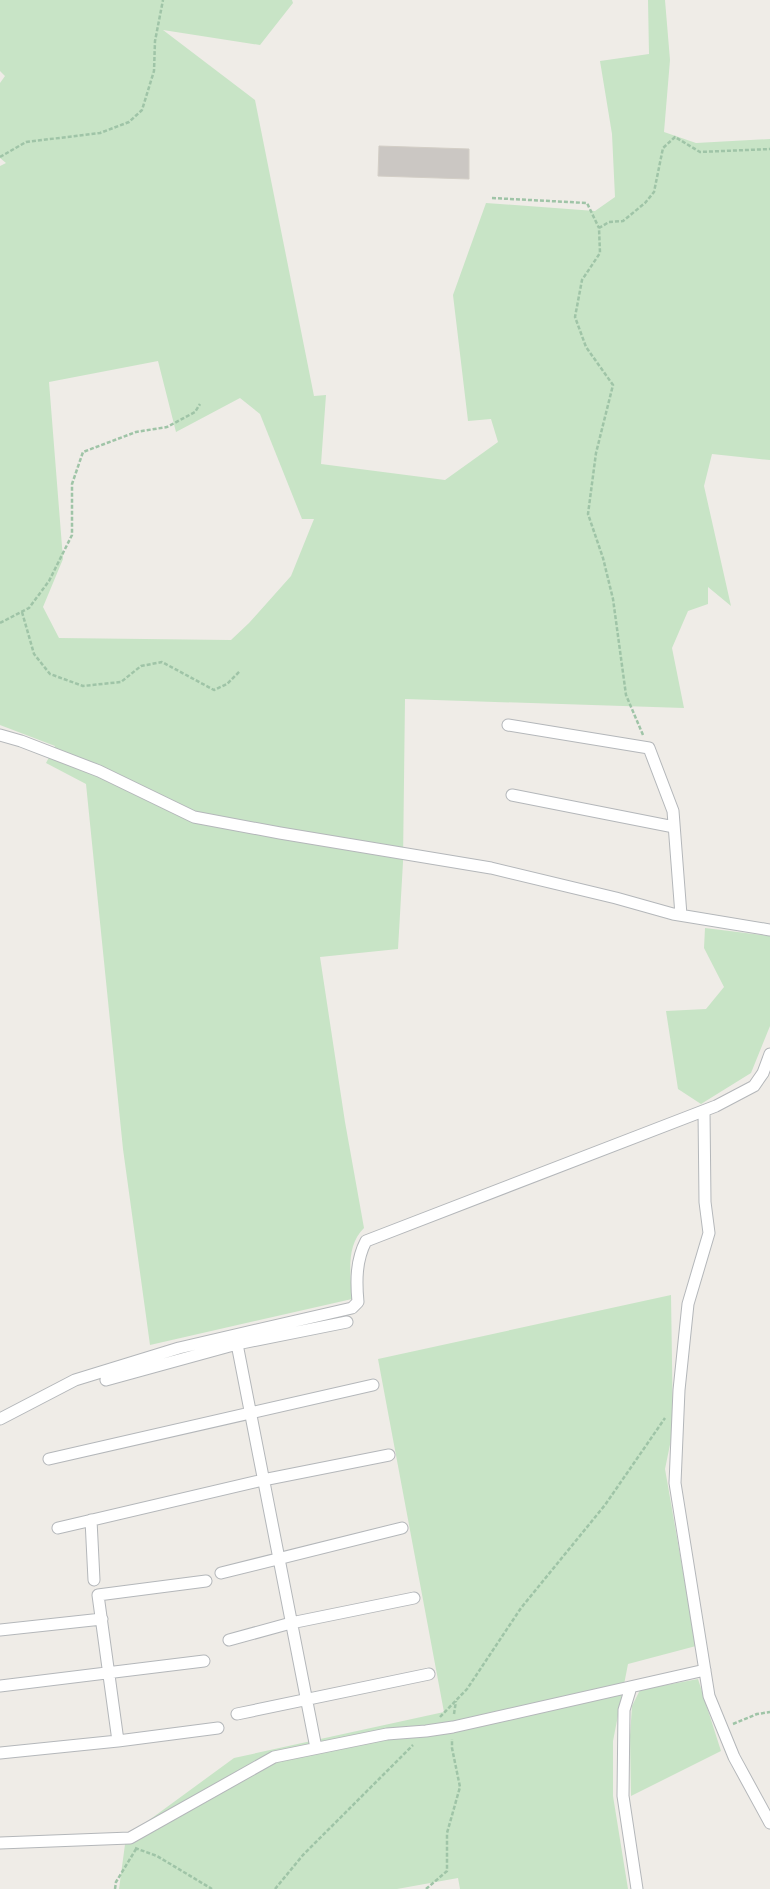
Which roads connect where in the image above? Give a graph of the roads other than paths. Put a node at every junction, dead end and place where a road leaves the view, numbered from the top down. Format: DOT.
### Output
graph roads {
  1 [pos="508,724"];
  2 [pos="0,735"];
  3 [pos="512,795"];
  4 [pos="674,827"];
  5 [pos="681,915"];
  6 [pos="770,930"];
  7 [pos="770,1054"];
  8 [pos="704,1111"];
  9 [pos="347,1322"];
  10 [pos="237,1344"];
  11 [pos="106,1380"];
  12 [pos="373,1385"];
  13 [pos="250,1412"];
  14 [pos="0,1419"];
  15 [pos="389,1455"];
  16 [pos="48,1459"];
  17 [pos="263,1480"];
  18 [pos="91,1520"];
  19 [pos="58,1528"];
  20 [pos="402,1528"];
  21 [pos="278,1558"];
  22 [pos="221,1573"];
  23 [pos="94,1580"];
  24 [pos="206,1581"];
  25 [pos="414,1598"];
  26 [pos="102,1619"];
  27 [pos="291,1623"];
  28 [pos="0,1630"];
  29 [pos="229,1640"];
  30 [pos="204,1661"];
  31 [pos="705,1670"];
  32 [pos="109,1673"];
  33 [pos="429,1674"];
  34 [pos="0,1686"];
  35 [pos="631,1687"];
  36 [pos="307,1700"];
  37 [pos="236,1714"];
  38 [pos="218,1728"];
  39 [pos="118,1741"];
  40 [pos="316,1748"];
  41 [pos="0,1753"];
  42 [pos="770,1823"];
  43 [pos="0,1843"];
  44 [pos="637,1889"];
  1 -- 4 [label="street"];
  2 -- 5 [label="street"];
  3 -- 4 [label="street"];
  4 -- 5 [label="street"];
  5 -- 6 [label="street"];
  7 -- 8 [label="street"];
  8 -- 14 [label="street"];
  8 -- 31 [label="street"];
  9 -- 10 [label="street"];
  10 -- 11 [label="street"];
  10 -- 13 [label="street"];
  12 -- 13 [label="street"];
  13 -- 16 [label="street"];
  13 -- 17 [label="street"];
  15 -- 17 [label="street"];
  17 -- 18 [label="street"];
  17 -- 21 [label="street"];
  18 -- 19 [label="street"];
  18 -- 23 [label="street"];
  20 -- 21 [label="street"];
  21 -- 22 [label="street"];
  21 -- 27 [label="street"];
  24 -- 26 [label="street"];
  25 -- 27 [label="street"];
  26 -- 28 [label="street"];
  26 -- 32 [label="street"];
  27 -- 29 [label="street"];
  27 -- 36 [label="street"];
  30 -- 32 [label="street"];
  31 -- 35 [label="street"];
  31 -- 42 [label="street"];
  32 -- 34 [label="street"];
  32 -- 39 [label="street"];
  33 -- 36 [label="street"];
  35 -- 40 [label="street"];
  35 -- 44 [label="street"];
  36 -- 37 [label="street"];
  36 -- 40 [label="street"];
  38 -- 39 [label="street"];
  39 -- 41 [label="street"];
  40 -- 43 [label="street"];
}
